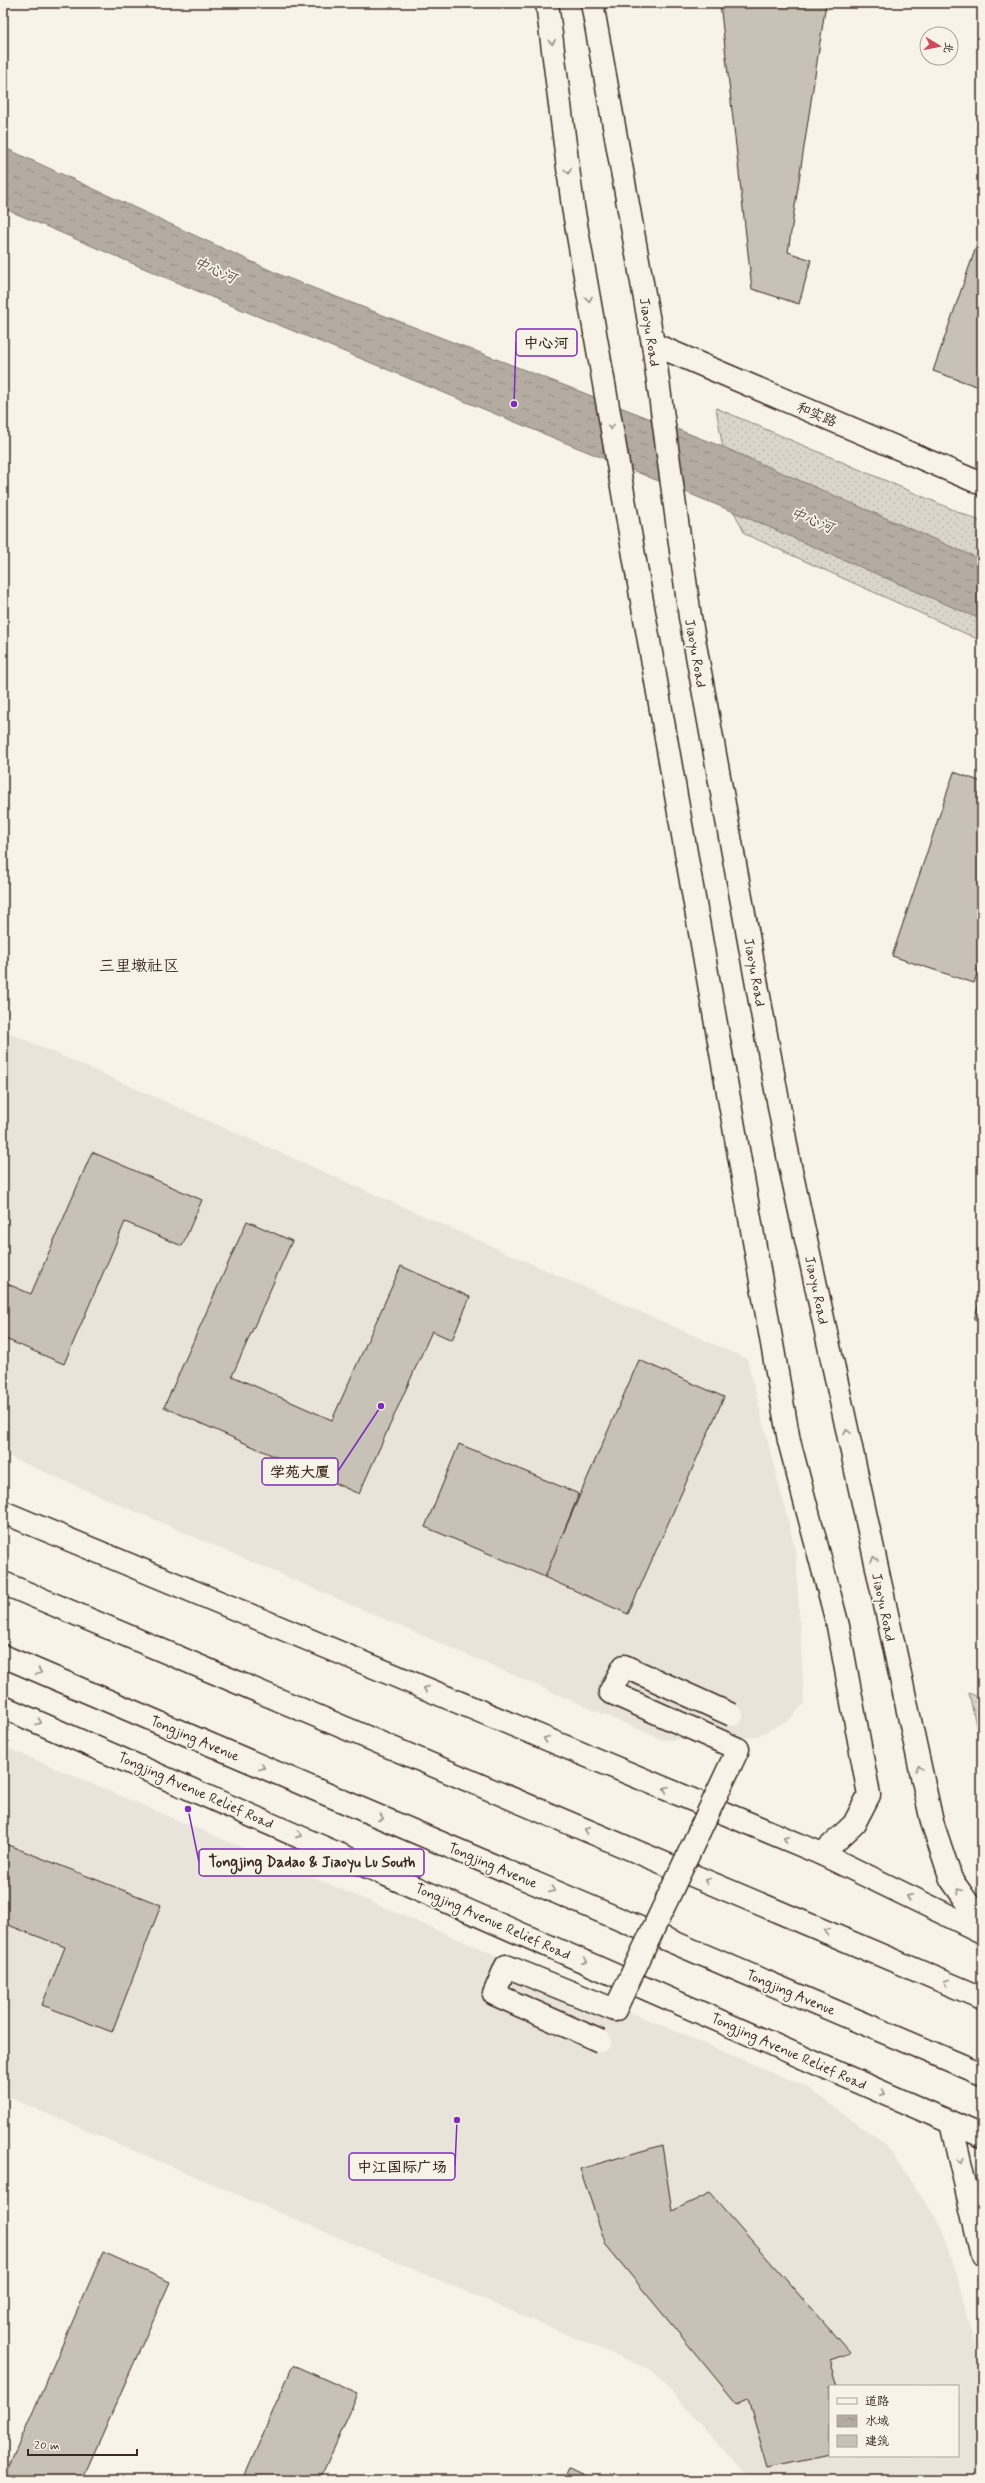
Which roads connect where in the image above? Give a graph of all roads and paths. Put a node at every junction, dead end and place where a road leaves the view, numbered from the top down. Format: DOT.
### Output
graph roads {
  1 [pos="547,3"];
  2 [pos="592,3"];
  3 [pos="653,344"];
  4 [pos="982,484"];
  5 [pos="3,1512"];
  6 [pos="3,1583"];
  7 [pos="3,1656"];
  8 [pos="3,1706"];
  9 [pos="732,1715"];
  10 [pos="822,1854"];
  11 [pos="982,1923"];
  12 [pos="982,1932"];
  13 [pos="982,1998"];
  14 [pos="600,2041"];
  15 [pos="982,2074"];
  16 [pos="951,2122"];
  17 [pos="982,2136"];
  18 [pos="982,2256"];
  1 -- 10 [label="main road, one-way"];
  2 -- 3 [label="main road, Jiaoyu Road"];
  3 -- 4 [label="main road, 和实路"];
  11 -- 3 [label="main road, Jiaoyu Road, one-way"];
  10 -- 5 [label="main road, one-way"];
  13 -- 6 [label="main road, one-way"];
  7 -- 15 [label="main road, Tongjing Avenue, one-way"];
  8 -- 16 [label="main road, Tongjing Avenue Relief Road, one-way"];
  9 -- 14 [label="main road, bridge"];
  12 -- 10 [label="main road, one-way"];
  16 -- 17 [label="main road, Tongjing Avenue Relief Road"];
  16 -- 18 [label="main road, one-way"];
}
